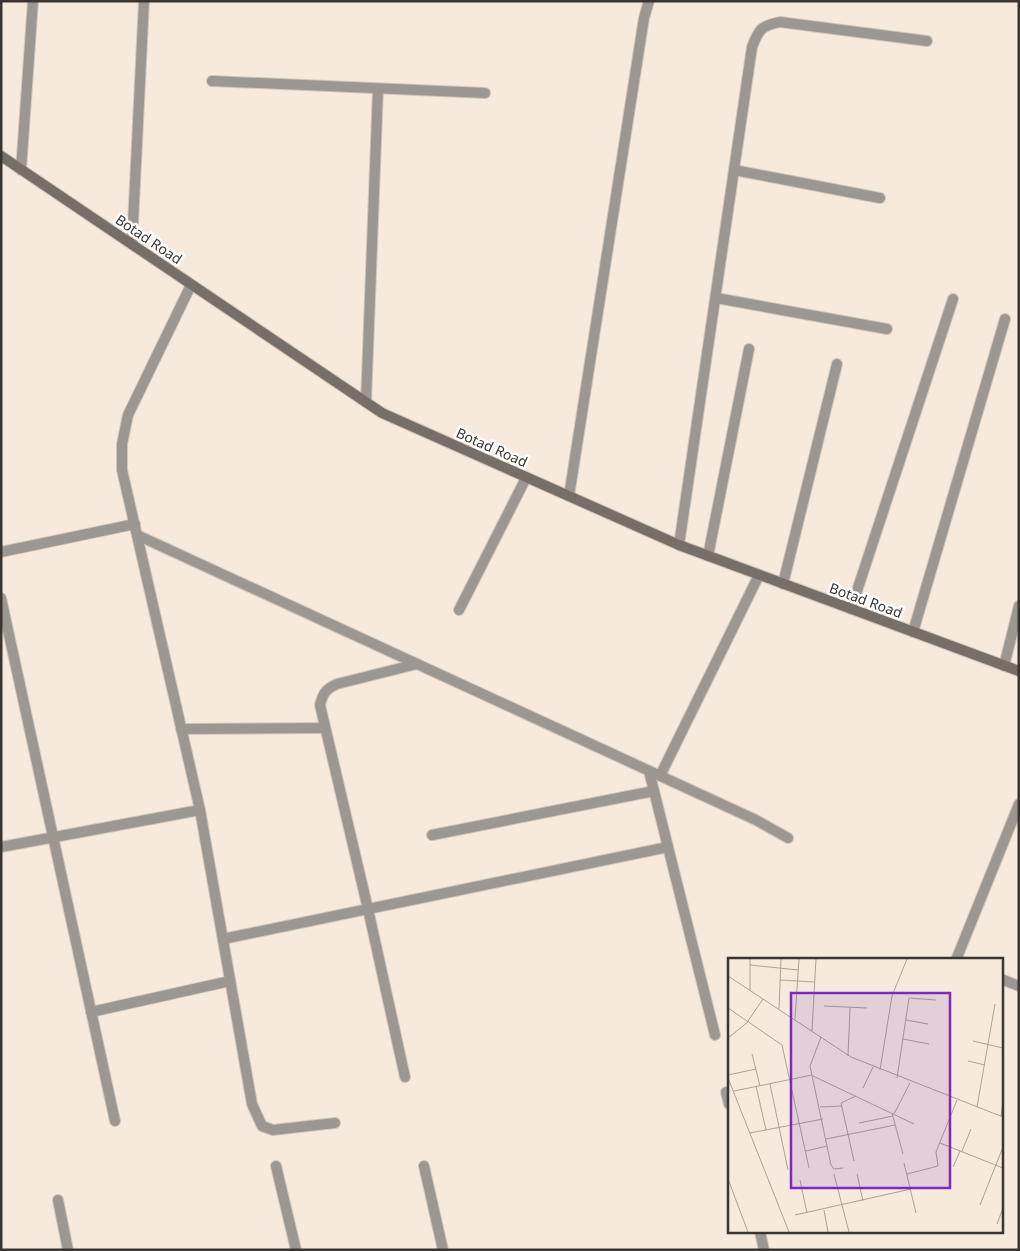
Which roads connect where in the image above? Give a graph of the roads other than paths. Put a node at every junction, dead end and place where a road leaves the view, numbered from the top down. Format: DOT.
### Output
graph roads {
  1 [pos="33,1"];
  2 [pos="144,1"];
  3 [pos="648,1"];
  4 [pos="927,41"];
  5 [pos="212,81"];
  6 [pos="378,88"];
  7 [pos="486,93"];
  8 [pos="1,156"];
  9 [pos="21,170"];
  10 [pos="734,170"];
  11 [pos="880,198"];
  12 [pos="132,244"];
  13 [pos="191,285"];
  14 [pos="716,298"];
  15 [pos="953,299"];
  16 [pos="1005,319"];
  17 [pos="886,329"];
  18 [pos="749,349"];
  19 [pos="836,364"];
  20 [pos="366,402"];
  21 [pos="526,478"];
  22 [pos="569,496"];
  23 [pos="135,524"];
  24 [pos="137,535"];
  25 [pos="679,545"];
  26 [pos="1,552"];
  27 [pos="708,556"];
  28 [pos="759,575"];
  29 [pos="783,584"];
  30 [pos="1,598"];
  31 [pos="1019,606"];
  32 [pos="851,609"];
  33 [pos="459,610"];
  34 [pos="913,632"];
  35 [pos="417,664"];
  36 [pos="1004,666"];
  37 [pos="1019,671"];
  38 [pos="325,728"];
  39 [pos="181,729"];
  40 [pos="649,771"];
  41 [pos="660,776"];
  42 [pos="654,791"];
  43 [pos="1019,804"];
  44 [pos="200,810"];
  45 [pos="432,835"];
  46 [pos="53,836"];
  47 [pos="788,838"];
  48 [pos="1,846"];
  49 [pos="668,847"];
  50 [pos="368,909"];
  51 [pos="223,939"];
  52 [pos="957,958"];
  53 [pos="1002,979"];
  54 [pos="230,981"];
  55 [pos="1019,986"];
  56 [pos="91,1012"];
  57 [pos="715,1035"];
  58 [pos="405,1077"];
  59 [pos="726,1092"];
  60 [pos="728,1100"];
  61 [pos="115,1122"];
  62 [pos="334,1123"];
  63 [pos="276,1166"];
  64 [pos="424,1166"];
  65 [pos="58,1200"];
  66 [pos="760,1234"];
  67 [pos="68,1250"];
  68 [pos="296,1250"];
  69 [pos="443,1250"];
  70 [pos="764,1250"];
  1 -- 9 [label="street"];
  2 -- 12 [label="street"];
  3 -- 22 [label="street"];
  4 -- 10 [label="street"];
  5 -- 6 [label="street"];
  6 -- 7 [label="street"];
  6 -- 20 [label="street"];
  8 -- 9 [label="main road, Botad Road"];
  9 -- 12 [label="main road, Botad Road"];
  10 -- 11 [label="street"];
  10 -- 14 [label="street"];
  12 -- 13 [label="main road, Botad Road"];
  13 -- 20 [label="main road, Botad Road"];
  13 -- 23 [label="street"];
  14 -- 17 [label="street"];
  14 -- 25 [label="street"];
  15 -- 32 [label="street"];
  16 -- 34 [label="street"];
  18 -- 27 [label="street"];
  19 -- 29 [label="street"];
  20 -- 21 [label="main road, Botad Road"];
  21 -- 22 [label="main road, Botad Road"];
  21 -- 33 [label="street"];
  22 -- 25 [label="main road, Botad Road"];
  23 -- 24 [label="street"];
  23 -- 26 [label="street"];
  24 -- 35 [label="street"];
  24 -- 39 [label="street"];
  25 -- 27 [label="main road, Botad Road"];
  27 -- 28 [label="main road, Botad Road"];
  28 -- 29 [label="main road, Botad Road"];
  28 -- 41 [label="street"];
  29 -- 32 [label="main road, Botad Road"];
  30 -- 46 [label="street"];
  31 -- 36 [label="street"];
  32 -- 34 [label="main road, Botad Road"];
  34 -- 36 [label="main road, Botad Road"];
  35 -- 38 [label="street"];
  35 -- 40 [label="street"];
  36 -- 37 [label="main road, Botad Road"];
  38 -- 39 [label="street"];
  38 -- 50 [label="street"];
  39 -- 44 [label="street"];
  40 -- 41 [label="street"];
  40 -- 42 [label="street"];
  41 -- 47 [label="street"];
  42 -- 45 [label="street"];
  42 -- 49 [label="street"];
  43 -- 52 [label="street"];
  44 -- 46 [label="street"];
  44 -- 51 [label="street"];
  46 -- 48 [label="street"];
  46 -- 56 [label="street"];
  49 -- 50 [label="street"];
  49 -- 57 [label="street"];
  50 -- 51 [label="street"];
  50 -- 58 [label="street"];
  51 -- 54 [label="street"];
  53 -- 55 [label="street"];
  54 -- 56 [label="street"];
  54 -- 62 [label="street"];
  56 -- 61 [label="street"];
  59 -- 60 [label="street"];
  63 -- 68 [label="street"];
  64 -- 69 [label="street"];
  65 -- 67 [label="street"];
  66 -- 70 [label="street"];
}
